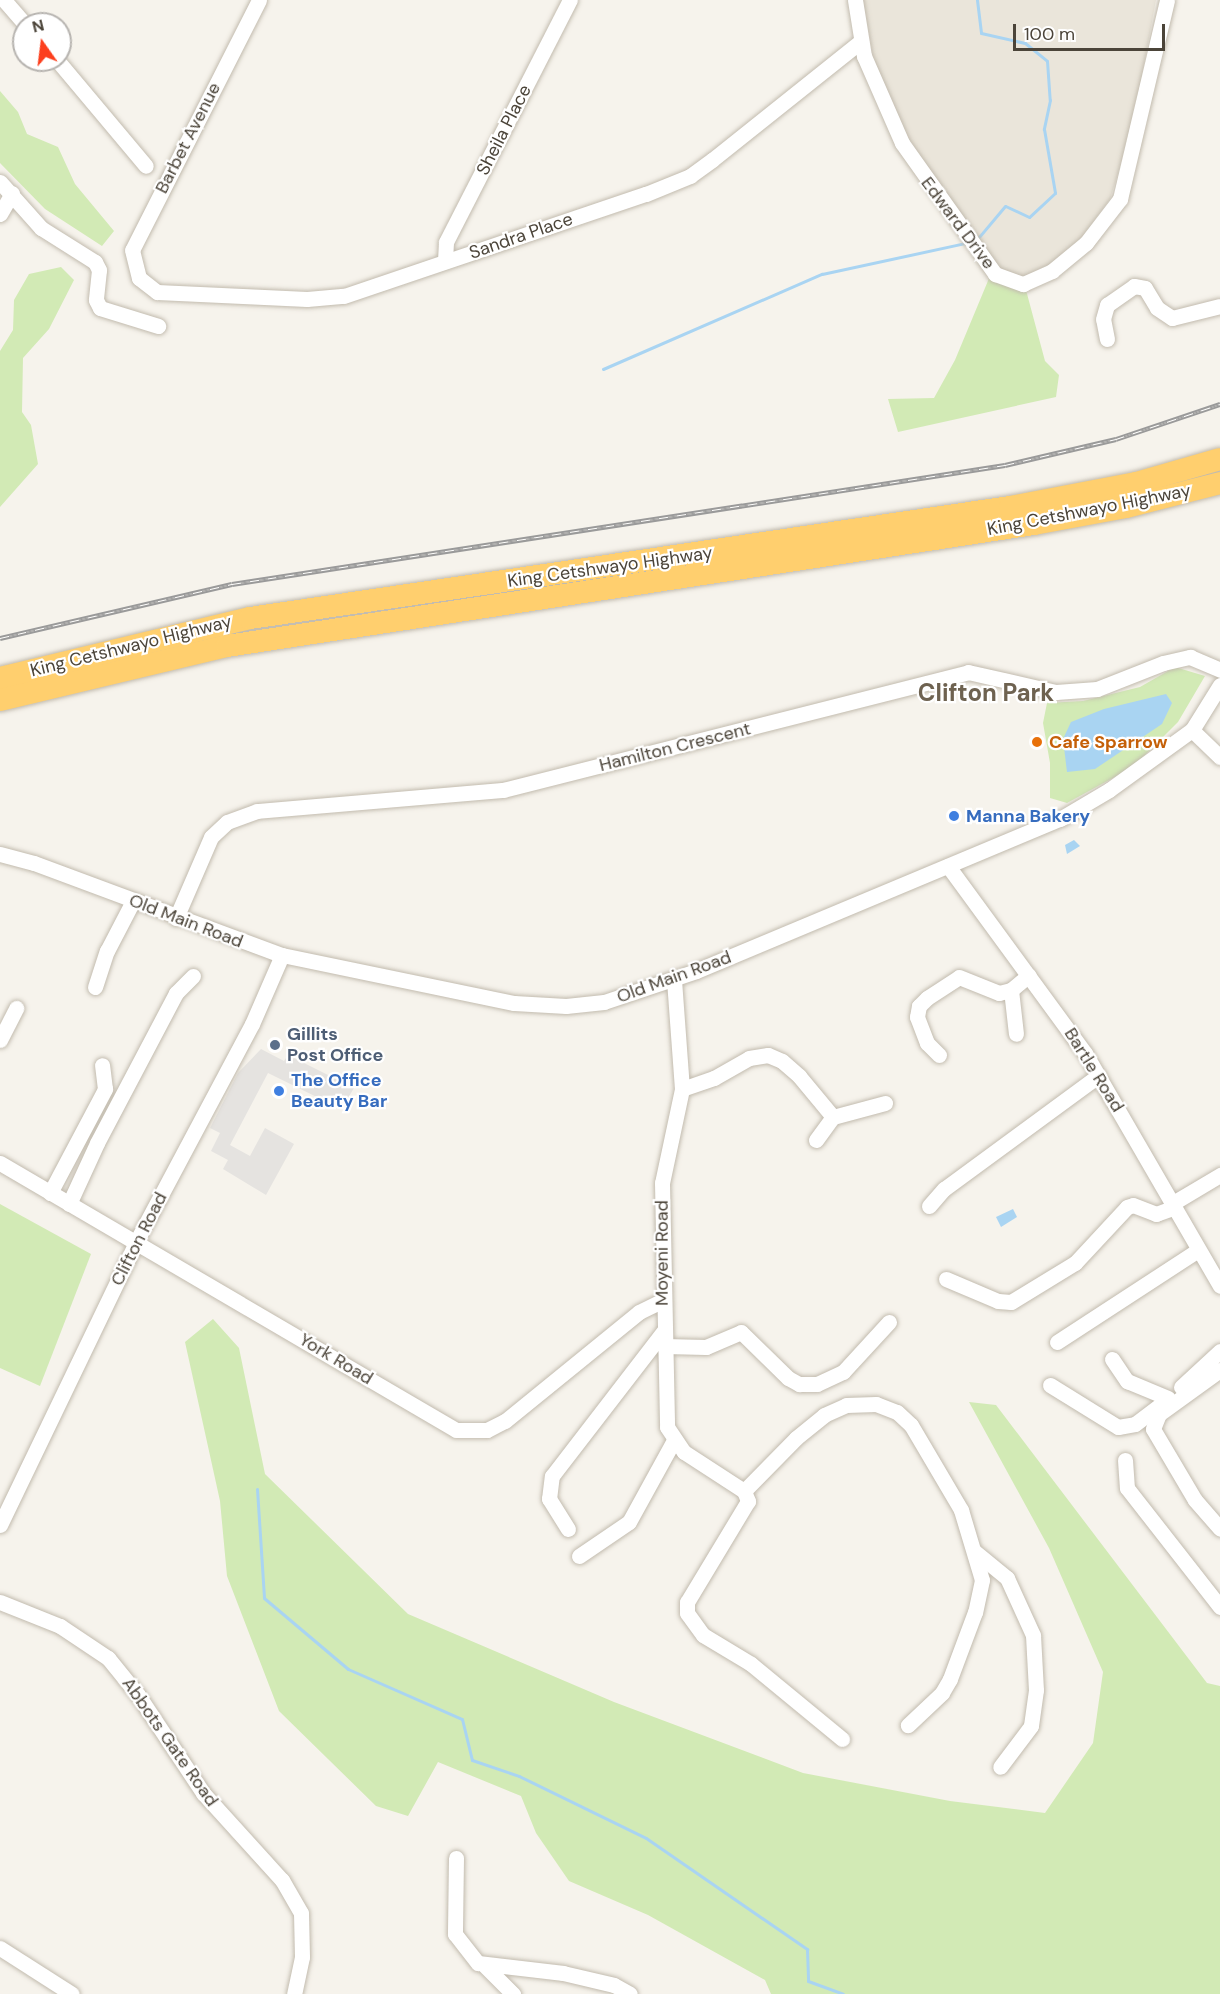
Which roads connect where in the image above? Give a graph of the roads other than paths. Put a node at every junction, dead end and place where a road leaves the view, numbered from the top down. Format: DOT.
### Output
graph roads {
  1 [pos="4,0"];
  2 [pos="259,0"];
  3 [pos="570,0"];
  4 [pos="855,0"];
  5 [pos="1167,0"];
  6 [pos="14,12"];
  7 [pos="861,41"];
  8 [pos="67,72"];
  9 [pos="146,166"];
  10 [pos="0,182"];
  11 [pos="12,193"];
  12 [pos="0,214"];
  13 [pos="445,261"];
  14 [pos="139,278"];
  15 [pos="1220,306"];
  16 [pos="158,326"];
  17 [pos="1107,339"];
  18 [pos="1220,459"];
  19 [pos="1220,483"];
  20 [pos="1220,496"];
  21 [pos="1126,507"];
  22 [pos="1220,670"];
  23 [pos="0,678"];
  24 [pos="1220,685"];
  25 [pos="0,700"];
  26 [pos="1192,730"];
  27 [pos="1220,758"];
  28 [pos="0,854"];
  29 [pos="948,866"];
  30 [pos="133,901"];
  31 [pos="176,918"];
  32 [pos="282,955"];
  33 [pos="1029,975"];
  34 [pos="193,976"];
  35 [pos="674,980"];
  36 [pos="95,987"];
  37 [pos="1011,990"];
  38 [pos="16,1008"];
  39 [pos="1016,1034"];
  40 [pos="0,1040"];
  41 [pos="939,1055"];
  42 [pos="102,1065"];
  43 [pos="1099,1075"];
  44 [pos="682,1089"];
  45 [pos="885,1103"];
  46 [pos="832,1117"];
  47 [pos="816,1140"];
  48 [pos="0,1163"];
  49 [pos="1220,1175"];
  50 [pos="50,1193"];
  51 [pos="69,1204"];
  52 [pos="1174,1205"];
  53 [pos="929,1206"];
  54 [pos="136,1242"];
  55 [pos="1198,1250"];
  56 [pos="946,1279"];
  57 [pos="1220,1286"];
  58 [pos="662,1301"];
  59 [pos="889,1322"];
  60 [pos="664,1339"];
  61 [pos="1057,1342"];
  62 [pos="1220,1351"];
  63 [pos="1112,1359"];
  64 [pos="1220,1370"];
  65 [pos="1050,1385"];
  66 [pos="1168,1398"];
  67 [pos="674,1440"];
  68 [pos="1125,1460"];
  69 [pos="744,1491"];
  70 [pos="0,1525"];
  71 [pos="568,1529"];
  72 [pos="1220,1529"];
  73 [pos="974,1551"];
  74 [pos="579,1556"];
  75 [pos="0,1602"];
  76 [pos="1220,1607"];
  77 [pos="908,1725"];
  78 [pos="842,1739"];
  79 [pos="1000,1767"];
  80 [pos="456,1858"];
  81 [pos="0,1948"];
  82 [pos="485,1966"];
  83 [pos="72,1994"];
  84 [pos="294,1994"];
  85 [pos="513,1994"];
  86 [pos="630,1994"];
  1 -- 6 [label="street"];
  2 -- 14 [label="street, Barbet Avenue"];
  3 -- 13 [label="street, Sheila Place"];
  4 -- 7 [label="street, Edward Drive"];
  5 -- 7 [label="street, Edward Drive"];
  7 -- 13 [label="street, Sandra Place"];
  8 -- 9 [label="street"];
  10 -- 11 [label="street"];
  11 -- 12 [label="street"];
  11 -- 16 [label="street"];
  13 -- 14 [label="street, Sandra Place"];
  15 -- 17 [label="street"];
  18 -- 23 [label="highway, King Cetshwayo Highway"];
  19 -- 21 [label="highway, King Cetshwayo Highway"];
  20 -- 21 [label="highway"];
  21 -- 25 [label="highway, King Cetshwayo Highway"];
  22 -- 31 [label="street, Hamilton Crescent"];
  24 -- 26 [label="street, Old Main Road"];
  26 -- 27 [label="street"];
  26 -- 29 [label="street, Old Main Road"];
  28 -- 30 [label="street, Old Main Road"];
  29 -- 33 [label="street, Bartle Road"];
  29 -- 35 [label="street, Old Main Road"];
  30 -- 31 [label="street, Old Main Road"];
  30 -- 36 [label="street"];
  31 -- 32 [label="street, Old Main Road"];
  32 -- 35 [label="street, Old Main Road"];
  32 -- 54 [label="street, Clifton Road"];
  33 -- 37 [label="street"];
  33 -- 43 [label="street, Bartle Road"];
  34 -- 51 [label="street"];
  35 -- 44 [label="street, Moyeni Road"];
  37 -- 39 [label="street"];
  37 -- 41 [label="street"];
  38 -- 40 [label="street"];
  42 -- 50 [label="street"];
  43 -- 52 [label="street, Bartle Road"];
  43 -- 53 [label="street"];
  44 -- 46 [label="street"];
  44 -- 58 [label="street, Moyeni Road"];
  45 -- 46 [label="street"];
  46 -- 47 [label="street"];
  48 -- 50 [label="street, York Road"];
  49 -- 52 [label="street"];
  50 -- 51 [label="street, York Road"];
  51 -- 54 [label="street, York Road"];
  52 -- 55 [label="street, Bartle Road"];
  52 -- 56 [label="street"];
  54 -- 58 [label="street, York Road"];
  54 -- 70 [label="street, Clifton Road"];
  55 -- 57 [label="street, Bartle Road"];
  55 -- 61 [label="street"];
  58 -- 60 [label="street, Moyeni Road"];
  59 -- 60 [label="street"];
  60 -- 67 [label="street, Moyeni Road"];
  60 -- 71 [label="street"];
  62 -- 66 [label="street"];
  63 -- 66 [label="street"];
  64 -- 72 [label="street"];
  65 -- 66 [label="street"];
  67 -- 69 [label="street"];
  67 -- 74 [label="street"];
  68 -- 76 [label="street"];
  69 -- 73 [label="street"];
  69 -- 78 [label="street"];
  73 -- 77 [label="street"];
  73 -- 79 [label="street"];
  75 -- 84 [label="street, Abbots Gate Road"];
  80 -- 82 [label="street"];
  81 -- 83 [label="street"];
  82 -- 85 [label="street"];
  82 -- 86 [label="street"];
}
